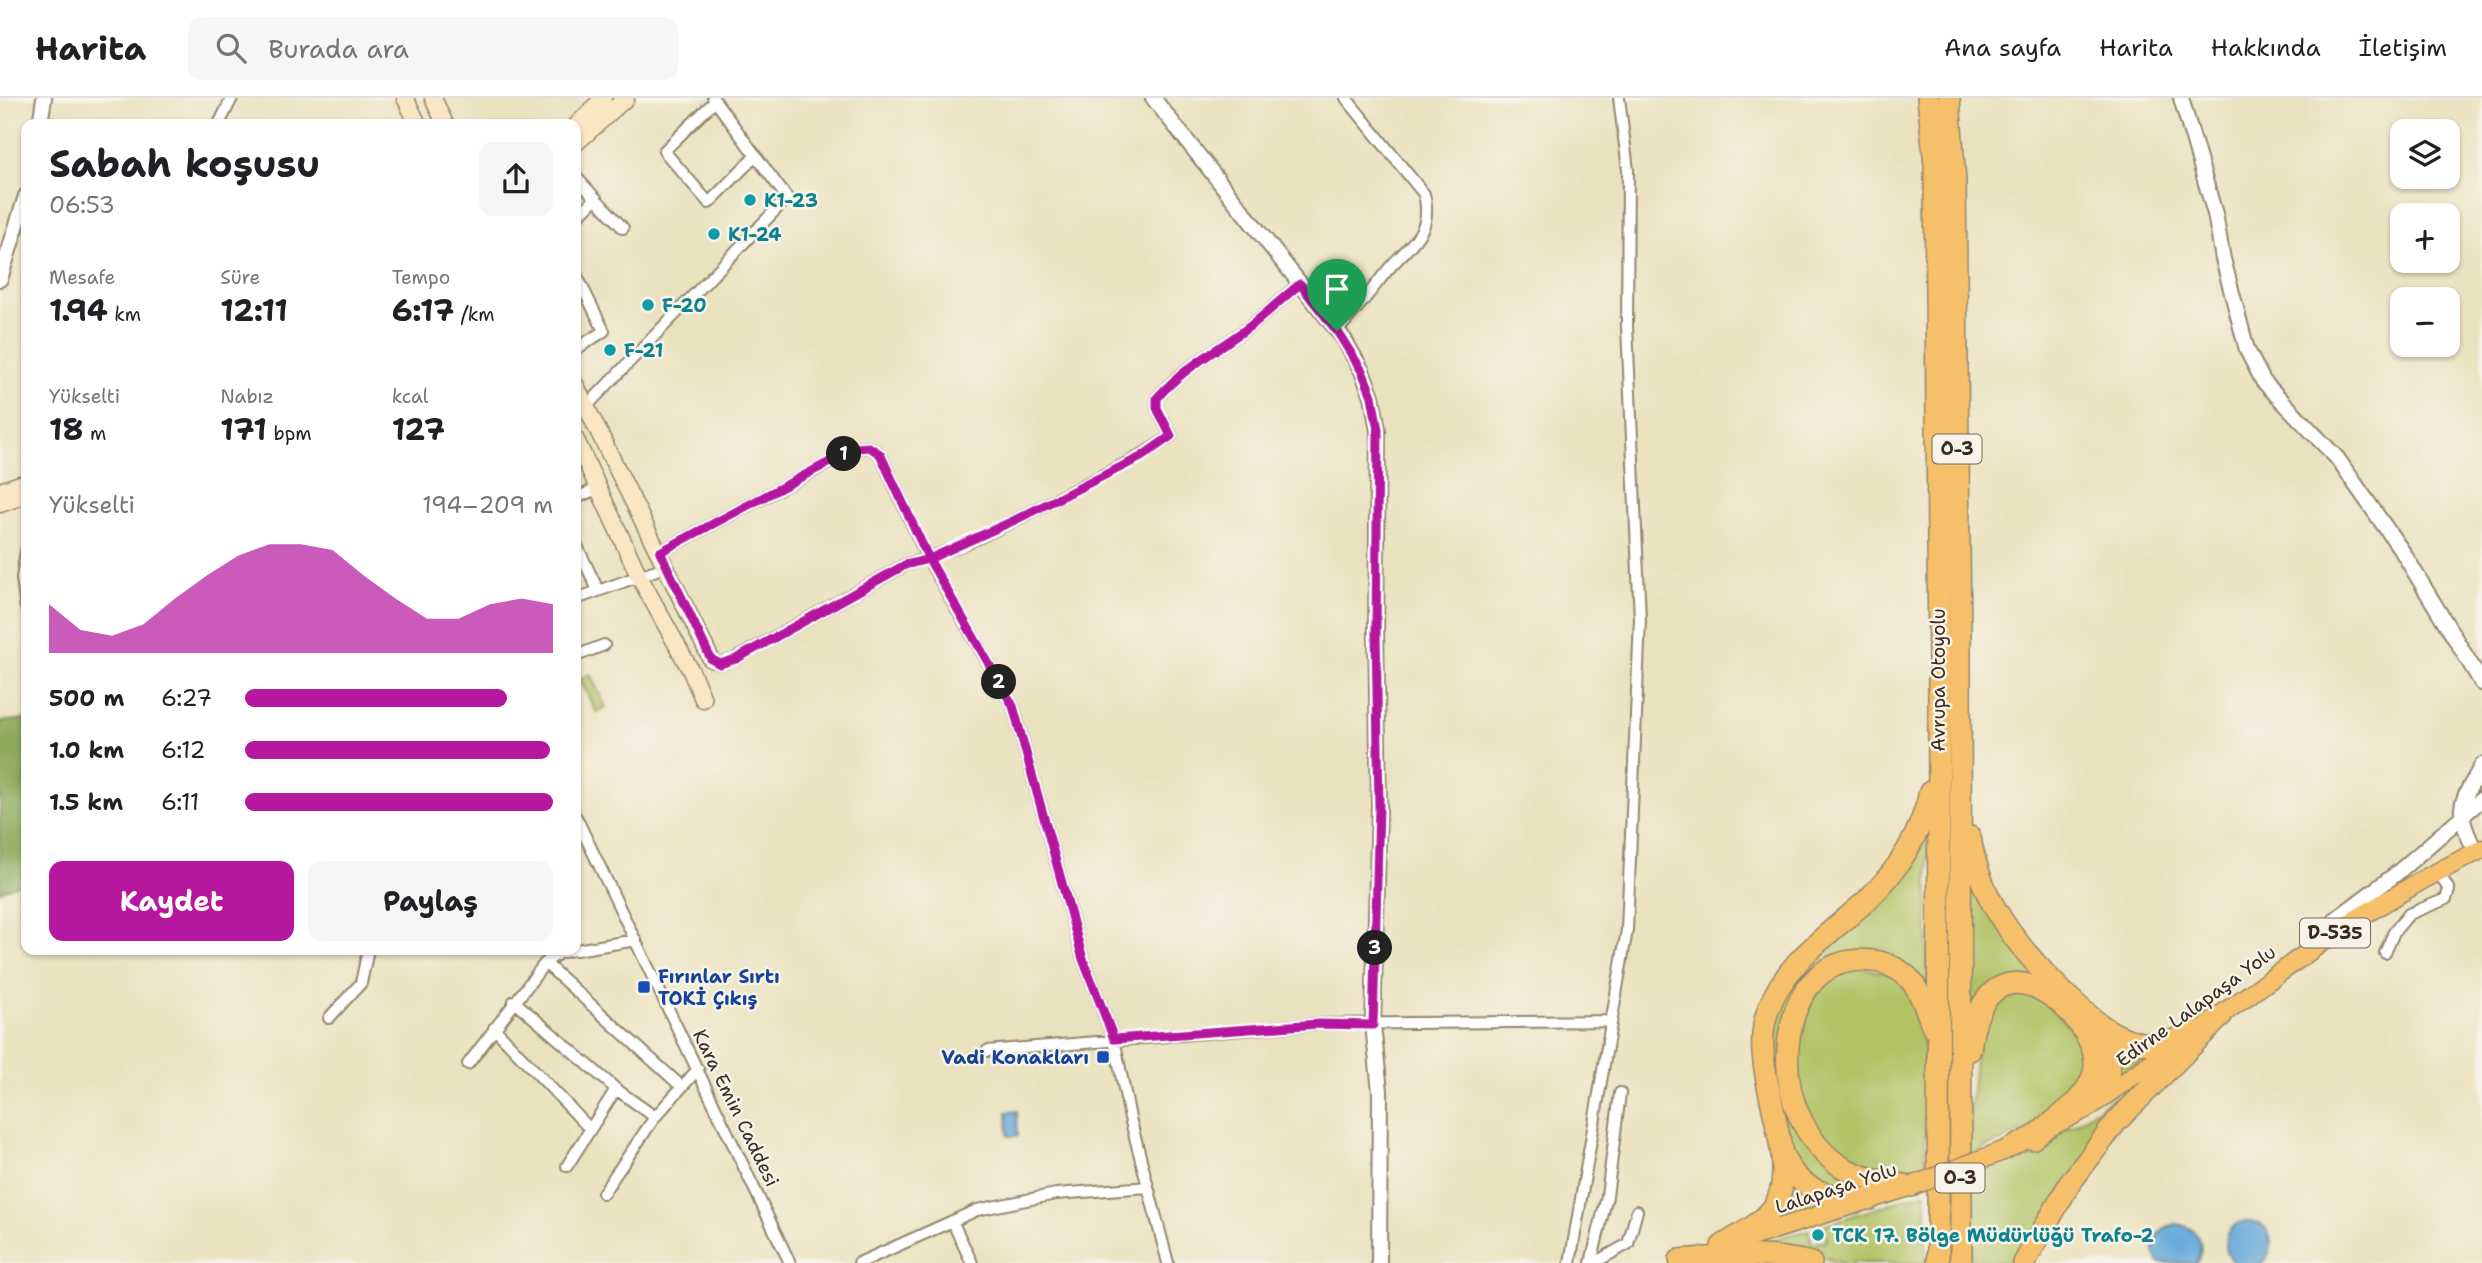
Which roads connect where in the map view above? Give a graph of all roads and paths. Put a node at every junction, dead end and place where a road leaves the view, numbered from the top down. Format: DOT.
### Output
graph roads {
  1 [pos="44,98"];
  2 [pos="232,98"];
  3 [pos="405,98"];
  4 [pos="433,98"];
  5 [pos="603,98"];
  6 [pos="626,98"];
  7 [pos="1346,98"];
  8 [pos="1619,98"];
  9 [pos="1928,98"];
  10 [pos="1949,98"];
  11 [pos="2180,98"];
  12 [pos="714,99"];
  13 [pos="1156,99"];
  14 [pos="41,119"];
  15 [pos="222,119"];
  16 [pos="413,119"];
  17 [pos="443,119"];
  18 [pos="581,121"];
  19 [pos="581,138"];
  20 [pos="756,155"];
  21 [pos="581,182"];
  22 [pos="596,198"];
  23 [pos="21,212"];
  24 [pos="581,213"];
  25 [pos="623,228"];
  26 [pos="0,279"];
  27 [pos="581,284"];
  28 [pos="1300,284"];
  29 [pos="1337,331"];
  30 [pos="581,346"];
  31 [pos="581,396"];
  32 [pos="586,407"];
  33 [pos="581,450"];
  34 [pos="21,484"];
  35 [pos="599,488"];
  36 [pos="0,491"];
  37 [pos="581,496"];
  38 [pos="21,497"];
  39 [pos="0,504"];
  40 [pos="581,554"];
  41 [pos="664,559"];
  42 [pos="929,559"];
  43 [pos="639,576"];
  44 [pos="598,590"];
  45 [pos="581,597"];
  46 [pos="604,646"];
  47 [pos="581,654"];
  48 [pos="711,659"];
  49 [pos="2482,683"];
  50 [pos="703,699"];
  51 [pos="1938,752"];
  52 [pos="2482,765"];
  53 [pos="2482,799"];
  54 [pos="1961,801"];
  55 [pos="2460,818"];
  56 [pos="581,836"];
  57 [pos="2478,845"];
  58 [pos="2438,872"];
  59 [pos="2336,919"];
  60 [pos="636,940"];
  61 [pos="581,949"];
  62 [pos="2385,953"];
  63 [pos="367,955"];
  64 [pos="556,955"];
  65 [pos="545,963"];
  66 [pos="514,1002"];
  67 [pos="2221,1016"];
  68 [pos="329,1018"];
  69 [pos="2094,1020"];
  70 [pos="1610,1021"];
  71 [pos="1373,1025"];
  72 [pos="494,1028"];
  73 [pos="2196,1030"];
  74 [pos="1937,1038"];
  75 [pos="1114,1039"];
  76 [pos="987,1051"];
  77 [pos="468,1064"];
  78 [pos="698,1069"];
  79 [pos="682,1087"];
  80 [pos="616,1089"];
  81 [pos="1620,1093"];
  82 [pos="1959,1093"];
  83 [pos="2089,1107"];
  84 [pos="655,1117"];
  85 [pos="590,1129"];
  86 [pos="2032,1139"];
  87 [pos="1780,1146"];
  88 [pos="2003,1151"];
  89 [pos="567,1166"];
  90 [pos="1912,1186"];
  91 [pos="1148,1187"];
  92 [pos="603,1193"];
  93 [pos="1870,1199"];
  94 [pos="1637,1211"];
  95 [pos="951,1221"];
  96 [pos="1723,1246"];
  97 [pos="1675,1261"];
  98 [pos="790,1263"];
  99 [pos="859,1263"];
  100 [pos="972,1263"];
  101 [pos="1168,1263"];
  102 [pos="1379,1263"];
  103 [pos="1570,1263"];
  104 [pos="1592,1263"];
  105 [pos="1811,1263"];
  106 [pos="1938,1263"];
  107 [pos="1961,1263"];
  108 [pos="2024,1263"];
  1 -- 14 [label="street"];
  2 -- 15 [label="street"];
  3 -- 16 [label="main road"];
  4 -- 17 [label="main road"];
  5 -- 18 [label="main road"];
  6 -- 19 [label="main road"];
  7 -- 29 [label="street"];
  8 -- 70 [label="street"];
  9 -- 51 [label="highway, Avrupa Otoyolu / O-3"];
  10 -- 54 [label="highway, Avrupa Otoyolu / O-3"];
  11 -- 49 [label="street"];
  12 -- 20 [label="street"];
  12 -- 20 [label="street"];
  13 -- 28 [label="street"];
  20 -- 32 [label="street"];
  21 -- 22 [label="street"];
  22 -- 24 [label="street"];
  22 -- 25 [label="street"];
  23 -- 26 [label="street"];
  27 -- 30 [label="street"];
  28 -- 29 [label="street"];
  28 -- 42 [label="street"];
  29 -- 71 [label="street"];
  31 -- 32 [label="main road"];
  32 -- 41 [label="main road"];
  33 -- 35 [label="main road"];
  34 -- 36 [label="main road"];
  35 -- 37 [label="street"];
  35 -- 43 [label="main road"];
  38 -- 39 [label="main road"];
  40 -- 44 [label="street"];
  41 -- 42 [label="street"];
  41 -- 43 [label="street"];
  41 -- 48 [label="main road"];
  42 -- 48 [label="street"];
  42 -- 75 [label="street"];
  43 -- 44 [label="street"];
  43 -- 50 [label="main road"];
  44 -- 45 [label="street"];
  46 -- 47 [label="street"];
  51 -- 74 [label="highway, Avrupa Otoyolu / O-3"];
  51 -- 87 [label="highway"];
  52 -- 55 [label="street"];
  53 -- 55 [label="street"];
  54 -- 69 [label="highway"];
  54 -- 82 [label="highway, Avrupa Otoyolu / O-3"];
  55 -- 57 [label="street"];
  55 -- 59 [label="street"];
  56 -- 60 [label="street, Kara Emin Caddesi"];
  57 -- 58 [label="main road, Edirne Lalapaşa Yolu / D-535"];
  57 -- 59 [label="main road, D-535"];
  58 -- 62 [label="street"];
  58 -- 67 [label="main road, Edirne Lalapaşa Yolu / D-535"];
  59 -- 73 [label="main road, D-535"];
  60 -- 61 [label="street"];
  60 -- 78 [label="street, Kara Emin Caddesi"];
  63 -- 68 [label="street"];
  64 -- 65 [label="street"];
  65 -- 66 [label="street"];
  65 -- 79 [label="street"];
  66 -- 72 [label="street"];
  66 -- 80 [label="street"];
  67 -- 73 [label="main road, Edirne Lalapaşa Yolu / D-535"];
  67 -- 108 [label="highway"];
  69 -- 73 [label="highway"];
  69 -- 83 [label="highway"];
  70 -- 71 [label="street"];
  70 -- 103 [label="street"];
  71 -- 75 [label="street"];
  71 -- 102 [label="street"];
  72 -- 77 [label="street"];
  72 -- 85 [label="street"];
  73 -- 83 [label="main road, Edirne Lalapaşa Yolu / D-535"];
  74 -- 90 [label="highway"];
  74 -- 106 [label="highway, Avrupa Otoyolu / O-3"];
  75 -- 76 [label="street"];
  75 -- 91 [label="street"];
  78 -- 79 [label="street"];
  78 -- 98 [label="street, Kara Emin Caddesi"];
  79 -- 84 [label="street"];
  80 -- 84 [label="street"];
  80 -- 85 [label="street"];
  81 -- 104 [label="street"];
  82 -- 86 [label="highway"];
  82 -- 107 [label="highway, Avrupa Otoyolu / O-3"];
  83 -- 86 [label="main road, Edirne Lalapaşa Yolu / D-535"];
  84 -- 92 [label="street"];
  85 -- 89 [label="street"];
  86 -- 88 [label="main road, Edirne Lalapaşa Yolu / D-535"];
  87 -- 93 [label="highway"];
  87 -- 96 [label="highway"];
  88 -- 90 [label="main road, Lalapaşa Yolu / D-535, bridge"];
  90 -- 93 [label="main road, Lalapaşa Yolu / D-535"];
  91 -- 95 [label="street"];
  91 -- 101 [label="street"];
  93 -- 96 [label="main road, Lalapaşa Yolu / D-535"];
  94 -- 104 [label="street"];
  95 -- 99 [label="street"];
  95 -- 100 [label="street"];
  96 -- 97 [label="main road, Lalapaşa Yolu / D-535"];
  97 -- 105 [label="highway"];
}
